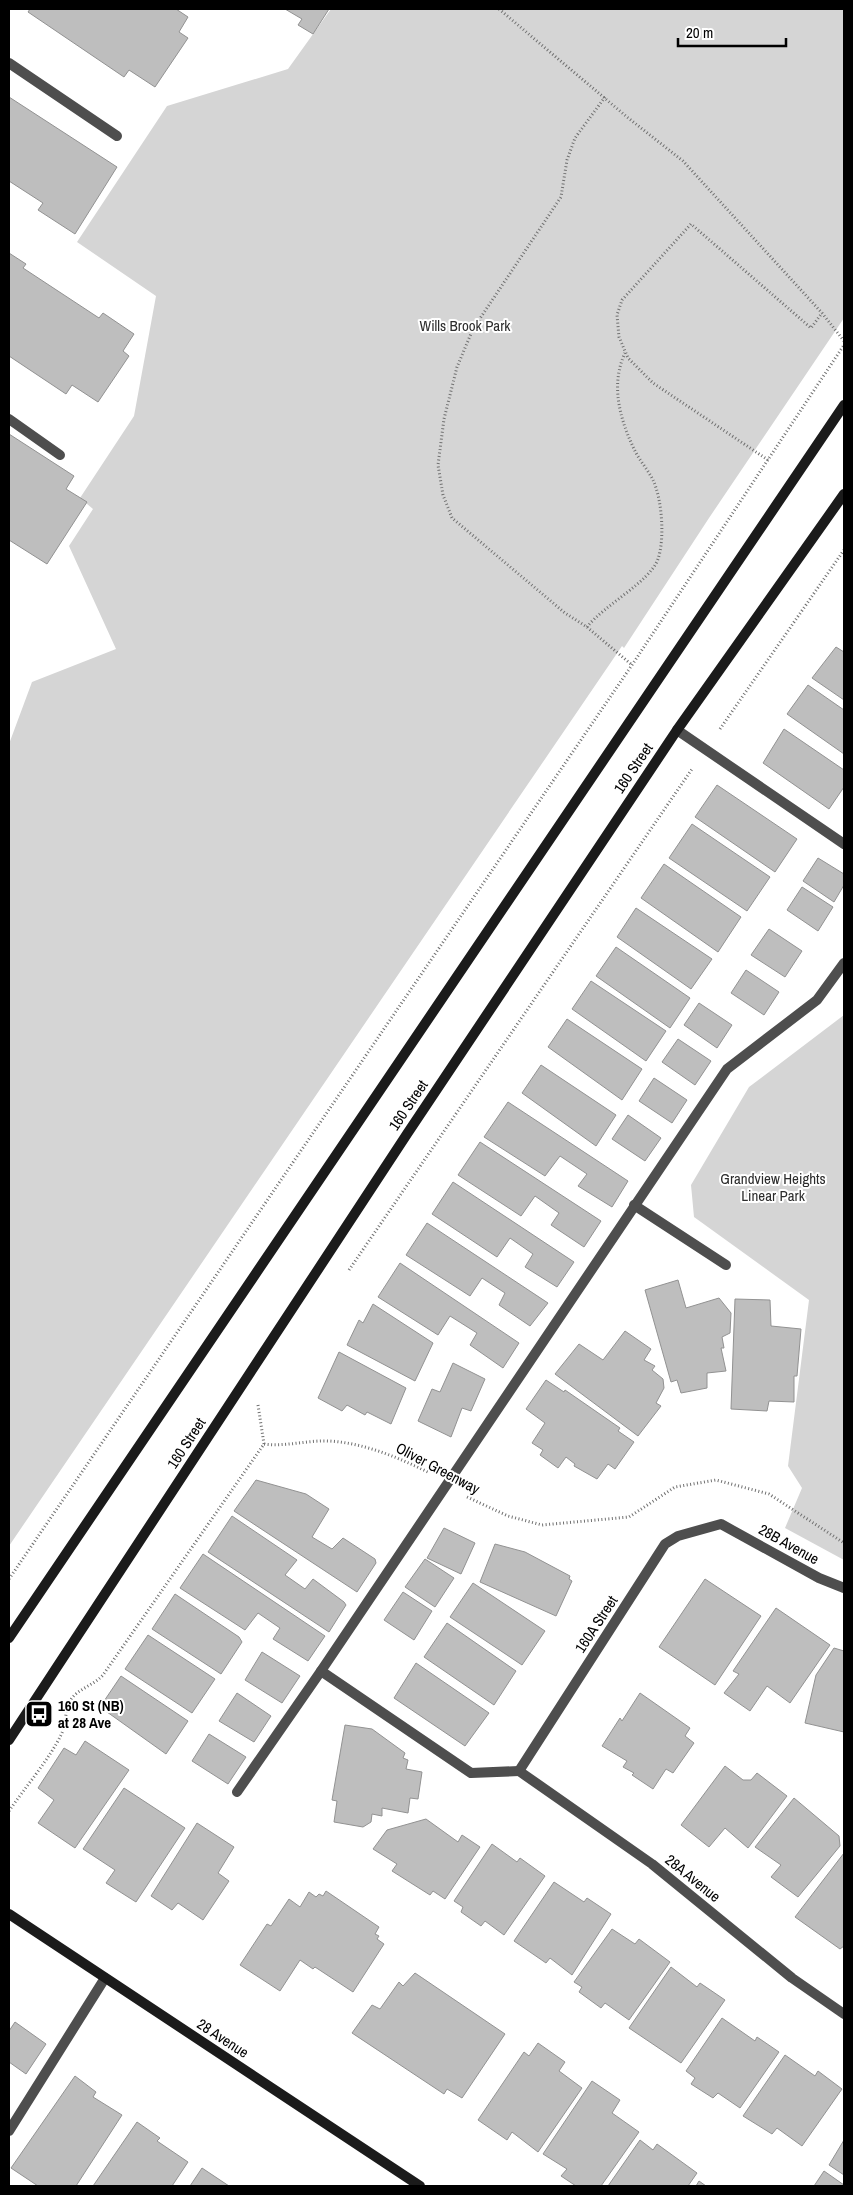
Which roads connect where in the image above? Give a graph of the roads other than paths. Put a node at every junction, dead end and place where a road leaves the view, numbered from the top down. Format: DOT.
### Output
graph roads {
  1 [pos="9,63"];
  2 [pos="118,136"];
  3 [pos="844,406"];
  4 [pos="9,420"];
  5 [pos="60,455"];
  6 [pos="844,494"];
  7 [pos="677,730"];
  8 [pos="844,844"];
  9 [pos="844,963"];
  10 [pos="634,1205"];
  11 [pos="726,1265"];
  12 [pos="721,1524"];
  13 [pos="844,1588"];
  14 [pos="9,1638"];
  15 [pos="321,1671"];
  16 [pos="9,1740"];
  17 [pos="519,1771"];
  18 [pos="237,1792"];
  19 [pos="9,1914"];
  20 [pos="105,1978"];
  21 [pos="844,2014"];
  22 [pos="9,2131"];
  23 [pos="420,2186"];
  1 -- 2 [label="street"];
  3 -- 14 [label="main road, 160 Street"];
  4 -- 5 [label="street"];
  6 -- 7 [label="main road, 160 Street"];
  7 -- 8 [label="street"];
  7 -- 16 [label="main road, 160 Street"];
  9 -- 10 [label="street"];
  10 -- 11 [label="street"];
  10 -- 15 [label="street"];
  12 -- 13 [label="street, 28B Avenue"];
  12 -- 17 [label="street, 160A Street"];
  15 -- 17 [label="street"];
  15 -- 18 [label="street"];
  17 -- 21 [label="street, 28A Avenue"];
  19 -- 20 [label="main road, 28 Avenue"];
  20 -- 22 [label="street"];
  20 -- 23 [label="main road, 28 Avenue"];
}
